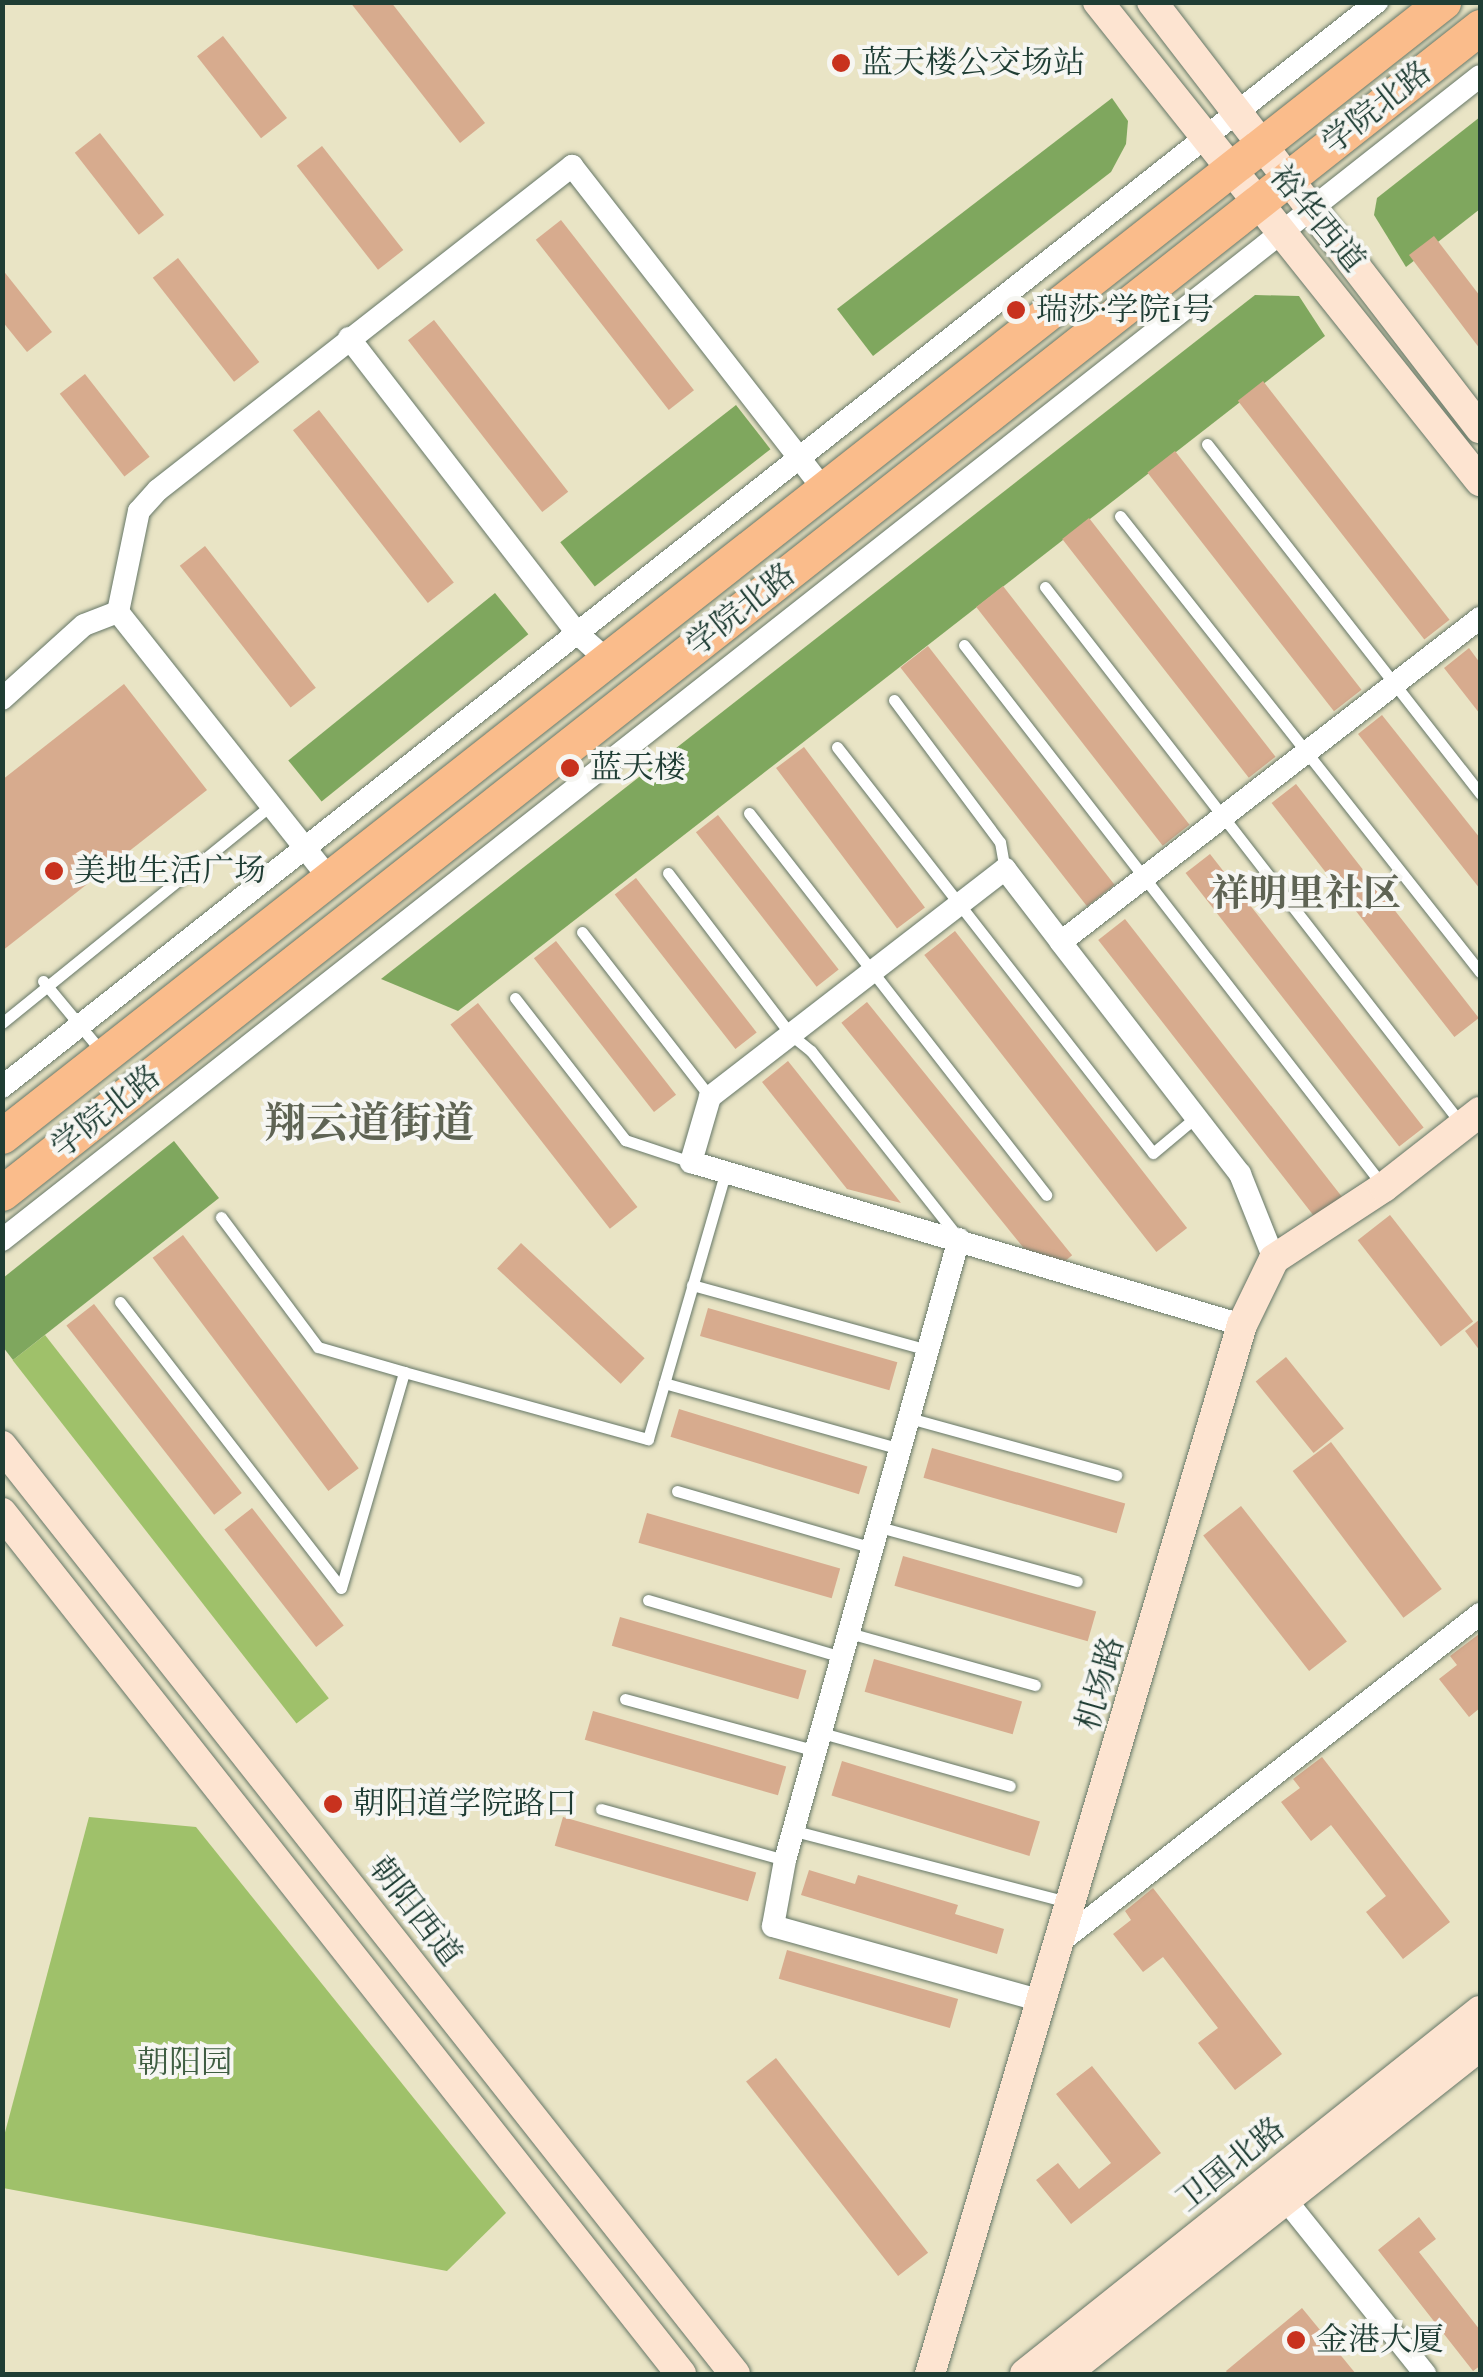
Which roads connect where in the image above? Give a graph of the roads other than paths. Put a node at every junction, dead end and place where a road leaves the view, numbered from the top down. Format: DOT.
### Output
graph roads {
  1 [pos="1098,2"];
  2 [pos="1152,2"];
  3 [pos="1377,2"];
  4 [pos="1442,2"];
  5 [pos="1480,26"];
  6 [pos="1480,76"];
  7 [pos="1238,112"];
  8 [pos="1206,137"];
  9 [pos="1263,143"];
  10 [pos="1231,169"];
  11 [pos="1290,177"];
  12 [pos="1257,202"];
  13 [pos="1312,206"];
  14 [pos="1281,232"];
  15 [pos="350,338"];
  16 [pos="1480,428"];
  17 [pos="1207,444"];
  18 [pos="796,458"];
  19 [pos="1480,480"];
  20 [pos="823,489"];
  21 [pos="1120,516"];
  22 [pos="1045,587"];
  23 [pos="118,612"];
  24 [pos="1480,618"];
  25 [pos="578,633"];
  26 [pos="964,645"];
  27 [pos="606,659"];
  28 [pos="1395,684"];
  29 [pos="634,695"];
  30 [pos="2,699"];
  31 [pos="894,700"];
  32 [pos="660,724"];
  33 [pos="837,747"];
  34 [pos="1306,753"];
  35 [pos="1480,794"];
  36 [pos="269,803"];
  37 [pos="749,814"];
  38 [pos="1223,817"];
  39 [pos="305,848"];
  40 [pos="1005,870"];
  41 [pos="668,874"];
  42 [pos="329,878"];
  43 [pos="1142,879"];
  44 [pos="959,903"];
  45 [pos="582,932"];
  46 [pos="1061,942"];
  47 [pos="870,970"];
  48 [pos="1480,972"];
  49 [pos="45,984"];
  50 [pos="516,998"];
  51 [pos="2,1014"];
  52 [pos="2,1023"];
  53 [pos="80,1026"];
  54 [pos="790,1034"];
  55 [pos="104,1056"];
  56 [pos="2,1088"];
  57 [pos="710,1098"];
  58 [pos="1196,1117"];
  59 [pos="1472,1119"];
  60 [pos="2,1136"];
  61 [pos="691,1162"];
  62 [pos="726,1170"];
  63 [pos="1384,1186"];
  64 [pos="2,1194"];
  65 [pos="1046,1195"];
  66 [pos="221,1218"];
  67 [pos="2,1240"];
  68 [pos="959,1240"];
  69 [pos="1274,1259"];
  70 [pos="692,1285"];
  71 [pos="120,1302"];
  72 [pos="1242,1325"];
  73 [pos="928,1350"];
  74 [pos="404,1372"];
  75 [pos="664,1383"];
  76 [pos="909,1418"];
  77 [pos="2,1446"];
  78 [pos="900,1449"];
  79 [pos="1116,1475"];
  80 [pos="677,1491"];
  81 [pos="2,1512"];
  82 [pos="876,1537"];
  83 [pos="1077,1581"];
  84 [pos="648,1600"];
  85 [pos="1480,1614"];
  86 [pos="849,1633"];
  87 [pos="842,1657"];
  88 [pos="1035,1686"];
  89 [pos="625,1699"];
  90 [pos="819,1742"];
  91 [pos="1010,1786"];
  92 [pos="602,1808"];
  93 [pos="795,1831"];
  94 [pos="785,1860"];
  95 [pos="1073,1904"];
  96 [pos="1060,1942"];
  97 [pos="1041,2001"];
  98 [pos="1480,2011"];
  99 [pos="1480,2046"];
  100 [pos="1285,2199"];
  101 [pos="681,2374"];
  102 [pos="735,2374"];
  103 [pos="930,2374"];
  104 [pos="1025,2374"];
  105 [pos="1065,2374"];
  106 [pos="1426,2374"];
  1 -- 8 [label="main road, 裕华西道"];
  2 -- 7 [label="main road, 裕华西道"];
  3 -- 7 [label="street"];
  4 -- 9 [label="main road, 学院北路"];
  5 -- 11 [label="main road, 学院北路"];
  6 -- 13 [label="street"];
  7 -- 8 [label="street"];
  7 -- 9 [label="main road, 裕华西道"];
  8 -- 10 [label="main road, 裕华西道"];
  8 -- 18 [label="street"];
  9 -- 10 [label="main road, 学院北路"];
  9 -- 11 [label="main road, 裕华西道"];
  10 -- 12 [label="main road, 裕华西道"];
  10 -- 20 [label="main road, 学院北路"];
  11 -- 12 [label="main road, 学院北路"];
  11 -- 13 [label="main road, 裕华西道"];
  12 -- 14 [label="main road, 裕华西道"];
  12 -- 29 [label="main road, 学院北路"];
  13 -- 14 [label="street"];
  13 -- 16 [label="main road, 裕华西道"];
  14 -- 19 [label="main road, 裕华西道"];
  14 -- 32 [label="street"];
  15 -- 18 [label="street"];
  15 -- 23 [label="street"];
  15 -- 25 [label="street"];
  17 -- 28 [label="lane"];
  18 -- 20 [label="street"];
  18 -- 25 [label="street"];
  20 -- 27 [label="main road, 学院北路"];
  21 -- 34 [label="lane"];
  22 -- 38 [label="lane"];
  23 -- 30 [label="street"];
  23 -- 36 [label="street"];
  24 -- 28 [label="street"];
  25 -- 27 [label="street"];
  25 -- 39 [label="street"];
  26 -- 43 [label="lane"];
  27 -- 29 [label="main road"];
  27 -- 42 [label="main road, 学院北路"];
  28 -- 34 [label="street"];
  28 -- 35 [label="lane"];
  29 -- 32 [label="street"];
  29 -- 64 [label="main road, 学院北路"];
  31 -- 40 [label="lane"];
  32 -- 67 [label="street"];
  33 -- 44 [label="lane"];
  34 -- 38 [label="street"];
  34 -- 48 [label="lane"];
  36 -- 39 [label="street"];
  36 -- 49 [label="lane"];
  37 -- 47 [label="lane"];
  38 -- 43 [label="street"];
  38 -- 59 [label="lane"];
  39 -- 42 [label="street"];
  39 -- 53 [label="street"];
  40 -- 44 [label="street"];
  40 -- 46 [label="street"];
  41 -- 54 [label="lane"];
  42 -- 55 [label="main road, 学院北路"];
  43 -- 46 [label="street"];
  43 -- 63 [label="lane"];
  44 -- 47 [label="street"];
  44 -- 58 [label="lane"];
  45 -- 57 [label="lane"];
  46 -- 58 [label="street"];
  47 -- 54 [label="street"];
  47 -- 65 [label="lane"];
  49 -- 51 [label="lane"];
  49 -- 52 [label="lane"];
  49 -- 53 [label="lane"];
  50 -- 61 [label="lane"];
  53 -- 55 [label="lane"];
  53 -- 56 [label="street"];
  54 -- 57 [label="street"];
  54 -- 68 [label="lane"];
  55 -- 60 [label="main road, 学院北路"];
  57 -- 61 [label="street"];
  58 -- 69 [label="street"];
  59 -- 63 [label="main road"];
  61 -- 62 [label="street"];
  62 -- 68 [label="street"];
  62 -- 70 [label="lane"];
  63 -- 69 [label="main road"];
  66 -- 74 [label="lane"];
  68 -- 72 [label="street"];
  68 -- 73 [label="street"];
  69 -- 72 [label="main road, 机场路"];
  70 -- 73 [label="lane"];
  70 -- 75 [label="lane"];
  71 -- 74 [label="lane"];
  72 -- 95 [label="main road, 机场路"];
  73 -- 76 [label="street"];
  74 -- 75 [label="lane"];
  75 -- 78 [label="lane"];
  76 -- 78 [label="street"];
  76 -- 79 [label="lane"];
  77 -- 102 [label="main road, 朝阳西道"];
  78 -- 82 [label="street"];
  80 -- 82 [label="lane"];
  81 -- 101 [label="main road"];
  82 -- 83 [label="lane"];
  82 -- 86 [label="street"];
  84 -- 87 [label="lane"];
  85 -- 96 [label="street"];
  86 -- 87 [label="street"];
  86 -- 88 [label="lane"];
  87 -- 90 [label="street"];
  89 -- 90 [label="lane"];
  90 -- 91 [label="lane"];
  90 -- 93 [label="street"];
  92 -- 94 [label="lane"];
  93 -- 94 [label="street"];
  93 -- 95 [label="lane"];
  94 -- 97 [label="street"];
  95 -- 96 [label="main road, 机场路"];
  96 -- 97 [label="main road, 机场路"];
  97 -- 103 [label="main road, 机场路"];
  98 -- 104 [label="main road, 卫国北路"];
  99 -- 100 [label="main road, 卫国北路"];
  100 -- 105 [label="main road, 卫国北路"];
  100 -- 106 [label="street"];
}
